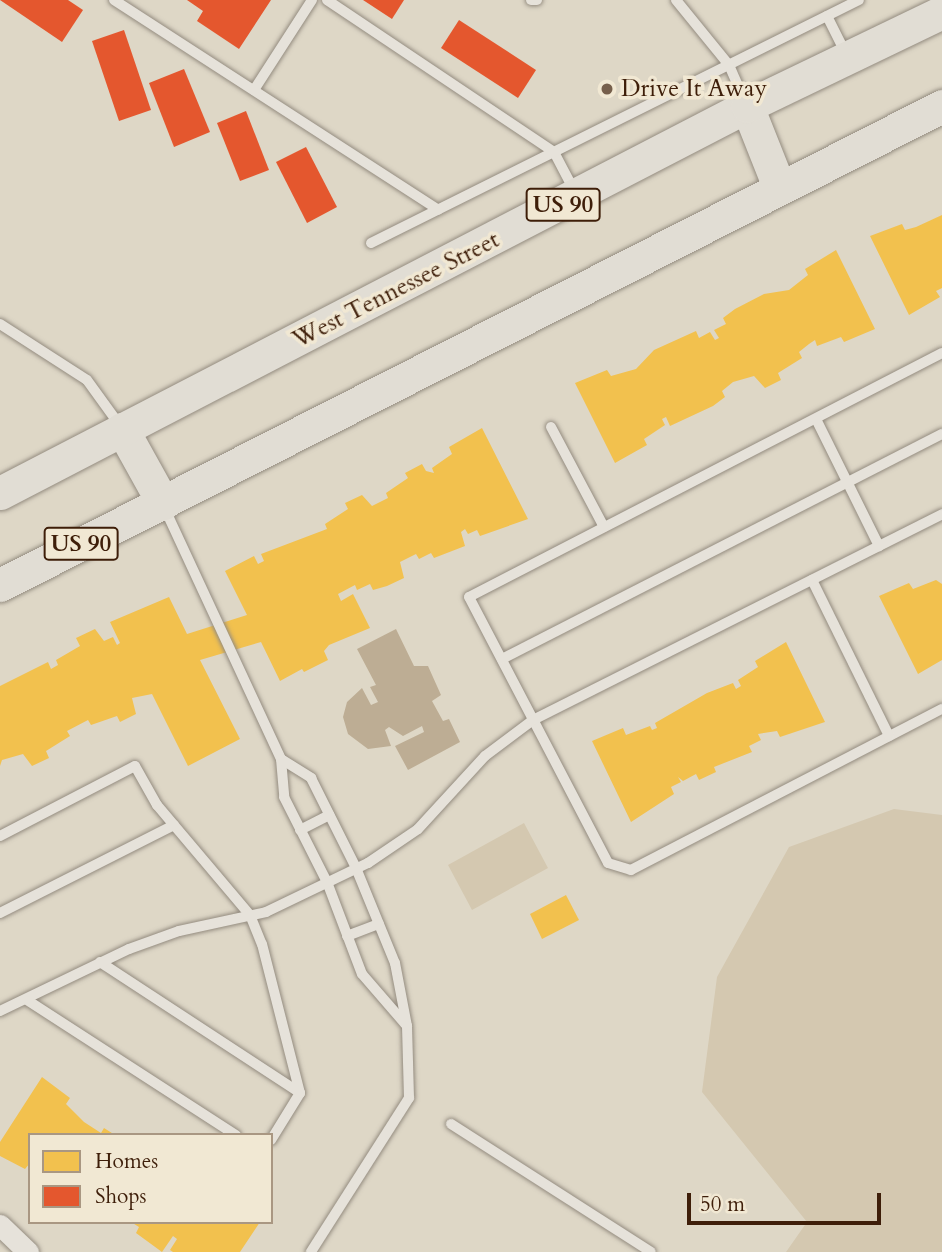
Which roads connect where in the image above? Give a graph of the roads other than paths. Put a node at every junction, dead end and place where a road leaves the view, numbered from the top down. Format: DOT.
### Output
graph roads {
  1 [pos="114,0"];
  2 [pos="312,0"];
  3 [pos="327,0"];
  4 [pos="676,0"];
  5 [pos="859,0"];
  6 [pos="942,12"];
  7 [pos="827,16"];
  8 [pos="849,59"];
  9 [pos="729,65"];
  10 [pos="254,90"];
  11 [pos="747,106"];
  12 [pos="942,106"];
  13 [pos="554,152"];
  14 [pos="779,187"];
  15 [pos="578,197"];
  16 [pos="438,210"];
  17 [pos="371,243"];
  18 [pos="0,324"];
  19 [pos="942,354"];
  20 [pos="816,418"];
  21 [pos="551,427"];
  22 [pos="122,429"];
  23 [pos="942,434"];
  24 [pos="848,482"];
  25 [pos="0,493"];
  26 [pos="163,503"];
  27 [pos="942,514"];
  28 [pos="604,527"];
  29 [pos="880,546"];
  30 [pos="812,580"];
  31 [pos="0,585"];
  32 [pos="502,659"];
  33 [pos="942,709"];
  34 [pos="534,720"];
  35 [pos="889,736"];
  36 [pos="281,759"];
  37 [pos="329,815"];
  38 [pos="174,825"];
  39 [pos="300,830"];
  40 [pos="0,836"];
  41 [pos="356,869"];
  42 [pos="327,882"];
  43 [pos="0,913"];
  44 [pos="250,915"];
  45 [pos="379,923"];
  46 [pos="348,936"];
  47 [pos="100,962"];
  48 [pos="27,1000"];
  49 [pos="0,1012"];
  50 [pos="407,1026"];
  51 [pos="300,1093"];
  52 [pos="451,1124"];
  53 [pos="233,1133"];
  54 [pos="273,1137"];
  55 [pos="0,1225"];
  56 [pos="28,1252"];
  57 [pos="311,1252"];
  58 [pos="651,1252"];
  1 -- 10 [label="lane"];
  2 -- 10 [label="lane"];
  3 -- 13 [label="lane"];
  4 -- 9 [label="lane"];
  5 -- 7 [label="lane"];
  6 -- 8 [label="main road, West Tennessee Street / US 90"];
  7 -- 8 [label="lane"];
  7 -- 9 [label="lane"];
  8 -- 11 [label="main road, West Tennessee Street / US 90"];
  9 -- 11 [label="lane"];
  9 -- 13 [label="lane"];
  10 -- 16 [label="lane"];
  11 -- 14 [label="main road"];
  11 -- 15 [label="main road, West Tennessee Street / US 90"];
  12 -- 14 [label="main road, US 90"];
  13 -- 15 [label="lane"];
  13 -- 16 [label="lane"];
  14 -- 26 [label="main road, US 90"];
  15 -- 22 [label="main road, West Tennessee Street / US 90"];
  16 -- 17 [label="lane"];
  18 -- 22 [label="lane"];
  19 -- 20 [label="lane"];
  20 -- 24 [label="lane"];
  20 -- 28 [label="lane"];
  21 -- 28 [label="lane"];
  22 -- 25 [label="main road, West Tennessee Street / US 90"];
  22 -- 26 [label="main road"];
  23 -- 24 [label="lane"];
  24 -- 29 [label="lane"];
  24 -- 32 [label="lane"];
  26 -- 31 [label="main road, US 90"];
  26 -- 36 [label="lane"];
  27 -- 29 [label="lane"];
  28 -- 32 [label="lane"];
  29 -- 30 [label="lane"];
  30 -- 34 [label="lane"];
  30 -- 35 [label="lane"];
  32 -- 34 [label="lane"];
  33 -- 35 [label="lane"];
  34 -- 35 [label="lane"];
  34 -- 41 [label="lane"];
  36 -- 37 [label="lane"];
  36 -- 39 [label="lane"];
  37 -- 39 [label="lane"];
  37 -- 41 [label="lane"];
  38 -- 40 [label="lane"];
  38 -- 43 [label="lane"];
  38 -- 44 [label="lane"];
  39 -- 42 [label="lane"];
  41 -- 42 [label="lane"];
  41 -- 45 [label="lane"];
  42 -- 44 [label="lane"];
  42 -- 46 [label="lane"];
  44 -- 47 [label="lane"];
  44 -- 51 [label="lane"];
  45 -- 46 [label="lane"];
  45 -- 50 [label="lane"];
  46 -- 50 [label="lane"];
  47 -- 48 [label="lane"];
  47 -- 51 [label="lane"];
  48 -- 49 [label="lane"];
  48 -- 53 [label="lane"];
  50 -- 57 [label="lane"];
  51 -- 54 [label="lane"];
  52 -- 58 [label="lane"];
  55 -- 56 [label="street"];
}
